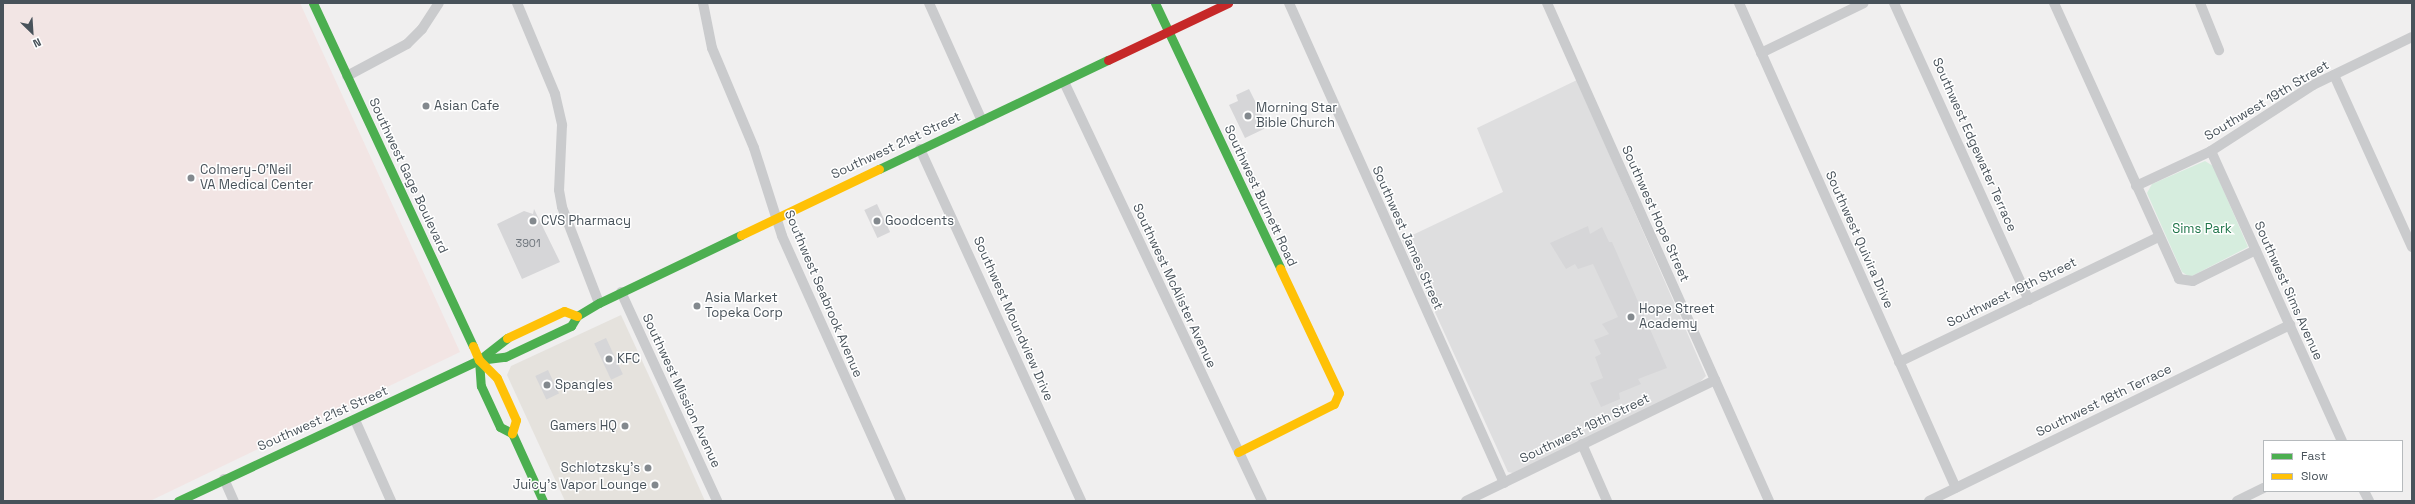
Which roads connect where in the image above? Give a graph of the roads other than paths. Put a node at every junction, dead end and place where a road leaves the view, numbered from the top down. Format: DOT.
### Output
graph roads {
  1 [pos="313,3"];
  2 [pos="440,3"];
  3 [pos="517,3"];
  4 [pos="703,3"];
  5 [pos="929,3"];
  6 [pos="1155,3"];
  7 [pos="1228,3"];
  8 [pos="1289,3"];
  9 [pos="1547,3"];
  10 [pos="1739,3"];
  11 [pos="1864,3"];
  12 [pos="1894,3"];
  13 [pos="2054,3"];
  14 [pos="2200,3"];
  15 [pos="1168,31"];
  16 [pos="2412,37"];
  17 [pos="2219,50"];
  18 [pos="1761,53"];
  19 [pos="2334,75"];
  20 [pos="347,76"];
  21 [pos="1064,82"];
  22 [pos="982,120"];
  23 [pos="920,149"];
  24 [pos="2211,151"];
  25 [pos="2136,186"];
  26 [pos="775,218"];
  27 [pos="2159,237"];
  28 [pos="2412,247"];
  29 [pos="2256,250"];
  30 [pos="621,292"];
  31 [pos="2029,300"];
  32 [pos="599,303"];
  33 [pos="577,316"];
  34 [pos="2290,325"];
  35 [pos="479,360"];
  36 [pos="1899,362"];
  37 [pos="1715,380"];
  38 [pos="355,420"];
  39 [pos="512,433"];
  40 [pos="2342,440"];
  41 [pos="1582,444"];
  42 [pos="1238,452"];
  43 [pos="224,479"];
  44 [pos="1504,483"];
  45 [pos="1956,488"];
  46 [pos="2263,488"];
  47 [pos="2364,492"];
  48 [pos="178,501"];
  49 [pos="234,501"];
  50 [pos="391,501"];
  51 [pos="543,501"];
  52 [pos="717,501"];
  53 [pos="901,501"];
  54 [pos="1081,501"];
  55 [pos="1262,501"];
  56 [pos="1466,501"];
  57 [pos="1607,501"];
  58 [pos="1769,501"];
  59 [pos="1929,501"];
  60 [pos="2237,501"];
  61 [pos="2369,501"];
  1 -- 20 [label="main road, Southwest Gage Boulevard"];
  2 -- 20 [label="street"];
  3 -- 32 [label="street"];
  4 -- 26 [label="street, Southwest Seabrook Avenue"];
  5 -- 22 [label="street"];
  6 -- 15 [label="main road, Southwest Burnett Road"];
  7 -- 15 [label="main road, Southwest 21st Street"];
  8 -- 44 [label="street, Southwest James Street"];
  9 -- 37 [label="street, Southwest Hope Street"];
  10 -- 18 [label="street, Southwest Quivira Drive"];
  11 -- 18 [label="street"];
  12 -- 31 [label="street, Southwest Edgewater Terrace"];
  13 -- 25 [label="street"];
  14 -- 17 [label="street"];
  15 -- 21 [label="main road, Southwest 21st Street"];
  15 -- 42 [label="main road, Southwest Burnett Road"];
  16 -- 19 [label="street, Southwest 19th Street"];
  18 -- 36 [label="street, Southwest Quivira Drive"];
  19 -- 24 [label="street, Southwest 19th Street"];
  19 -- 28 [label="street"];
  20 -- 35 [label="main road, Southwest Gage Boulevard"];
  21 -- 22 [label="main road, Southwest 21st Street"];
  21 -- 42 [label="street, Southwest McAlister Avenue"];
  22 -- 23 [label="main road, Southwest 21st Street"];
  23 -- 26 [label="main road, Southwest 21st Street"];
  23 -- 54 [label="street, Southwest Moundview Drive"];
  24 -- 25 [label="street, Southwest 19th Street"];
  24 -- 29 [label="street, Southwest Sims Avenue"];
  25 -- 27 [label="street"];
  26 -- 30 [label="main road, Southwest 21st Street"];
  26 -- 53 [label="street, Southwest Seabrook Avenue"];
  27 -- 29 [label="street"];
  27 -- 31 [label="street, Southwest 19th Street"];
  29 -- 34 [label="street, Southwest Sims Avenue"];
  30 -- 32 [label="main road, Southwest 21st Street"];
  30 -- 52 [label="street, Southwest Mission Avenue"];
  31 -- 36 [label="street, Southwest 19th Street"];
  32 -- 33 [label="main road, Southwest 21st Street"];
  33 -- 35 [label="main road, Southwest 21st Street"];
  33 -- 35 [label="main road, Southwest 21st Street"];
  34 -- 40 [label="street, Southwest Sims Avenue"];
  34 -- 45 [label="street, Southwest 18th Terrace"];
  35 -- 38 [label="main road, Southwest 21st Street"];
  35 -- 39 [label="main road, Southwest Gage Boulevard"];
  35 -- 39 [label="main road, Southwest Gage Boulevard"];
  36 -- 45 [label="street, Southwest Quivira Drive"];
  37 -- 41 [label="street, Southwest 19th Street"];
  37 -- 58 [label="street, Southwest Hope Street"];
  38 -- 43 [label="main road, Southwest 21st Street"];
  38 -- 50 [label="street"];
  39 -- 51 [label="main road, Southwest Gage Boulevard"];
  41 -- 44 [label="street, Southwest 19th Street"];
  41 -- 57 [label="street"];
  42 -- 55 [label="street, Southwest McAlister Avenue"];
  43 -- 48 [label="main road, Southwest 21st Street"];
  43 -- 49 [label="street"];
  44 -- 56 [label="street, Southwest 19th Street"];
  45 -- 59 [label="street, Southwest 18th Terrace"];
  46 -- 60 [label="street"];
  47 -- 61 [label="street"];
}
